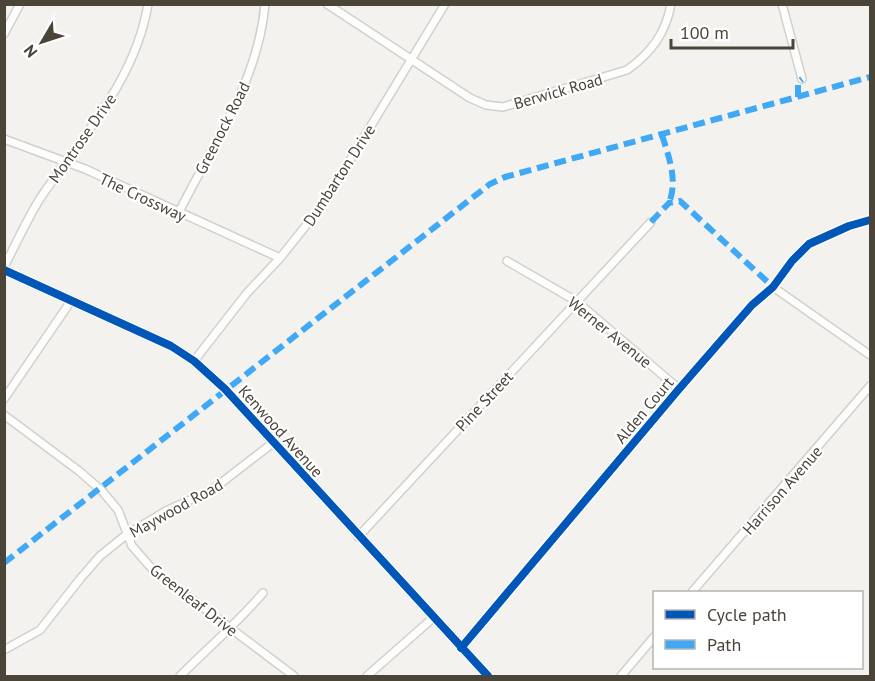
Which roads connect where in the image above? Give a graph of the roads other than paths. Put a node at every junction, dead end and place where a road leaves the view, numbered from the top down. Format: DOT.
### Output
graph roads {
  1 [pos="20,4"];
  2 [pos="148,4"];
  3 [pos="265,4"];
  4 [pos="327,4"];
  5 [pos="445,4"];
  6 [pos="671,4"];
  7 [pos="782,4"];
  8 [pos="4,34"];
  9 [pos="412,62"];
  10 [pos="802,79"];
  11 [pos="4,139"];
  12 [pos="64,164"];
  13 [pos="178,214"];
  14 [pos="870,220"];
  15 [pos="651,222"];
  16 [pos="280,258"];
  17 [pos="507,261"];
  18 [pos="4,268"];
  19 [pos="773,287"];
  20 [pos="71,301"];
  21 [pos="576,301"];
  22 [pos="870,355"];
  23 [pos="194,361"];
  24 [pos="870,386"];
  25 [pos="679,389"];
  26 [pos="4,399"];
  27 [pos="4,415"];
  28 [pos="274,442"];
  29 [pos="126,535"];
  30 [pos="358,537"];
  31 [pos="693,591"];
  32 [pos="263,593"];
  33 [pos="433,618"];
  34 [pos="232,629"];
  35 [pos="653,638"];
  36 [pos="461,648"];
  37 [pos="4,650"];
  38 [pos="180,676"];
  39 [pos="294,676"];
  40 [pos="367,676"];
  41 [pos="488,676"];
  42 [pos="621,676"];
  1 -- 8 [label="street"];
  2 -- 12 [label="street, Montrose Drive"];
  3 -- 13 [label="street, Greenock Road"];
  4 -- 9 [label="street, Berwick Road"];
  5 -- 9 [label="street, Dumbarton Drive"];
  6 -- 9 [label="street, Berwick Road"];
  7 -- 10 [label="street"];
  9 -- 16 [label="street, Dumbarton Drive"];
  11 -- 12 [label="street, The Crossway"];
  12 -- 13 [label="street, The Crossway"];
  12 -- 18 [label="street, Montrose Drive"];
  13 -- 16 [label="street, The Crossway"];
  14 -- 19 [label="street, Alden Court"];
  15 -- 21 [label="street, Pine Street"];
  16 -- 23 [label="street, Dumbarton Drive"];
  17 -- 21 [label="street, Werner Avenue"];
  18 -- 20 [label="street, Kenwood Avenue"];
  19 -- 22 [label="street"];
  19 -- 25 [label="street, Alden Court"];
  20 -- 23 [label="street, Kenwood Avenue"];
  20 -- 26 [label="street"];
  21 -- 25 [label="street, Werner Avenue"];
  21 -- 30 [label="street, Pine Street"];
  23 -- 28 [label="street, Kenwood Avenue"];
  24 -- 31 [label="street, Harrison Avenue"];
  25 -- 36 [label="street, Alden Court"];
  27 -- 29 [label="street, Greenleaf Drive"];
  28 -- 29 [label="street, Maywood Road"];
  28 -- 30 [label="street, Kenwood Avenue"];
  29 -- 34 [label="street, Greenleaf Drive"];
  29 -- 37 [label="street, Maywood Road"];
  30 -- 33 [label="street, Kenwood Avenue"];
  32 -- 34 [label="street"];
  33 -- 36 [label="street, Kenwood Avenue"];
  33 -- 40 [label="street"];
  34 -- 38 [label="street"];
  34 -- 39 [label="street, Greenleaf Drive"];
  35 -- 42 [label="street"];
  36 -- 41 [label="street, Kenwood Avenue"];
}
